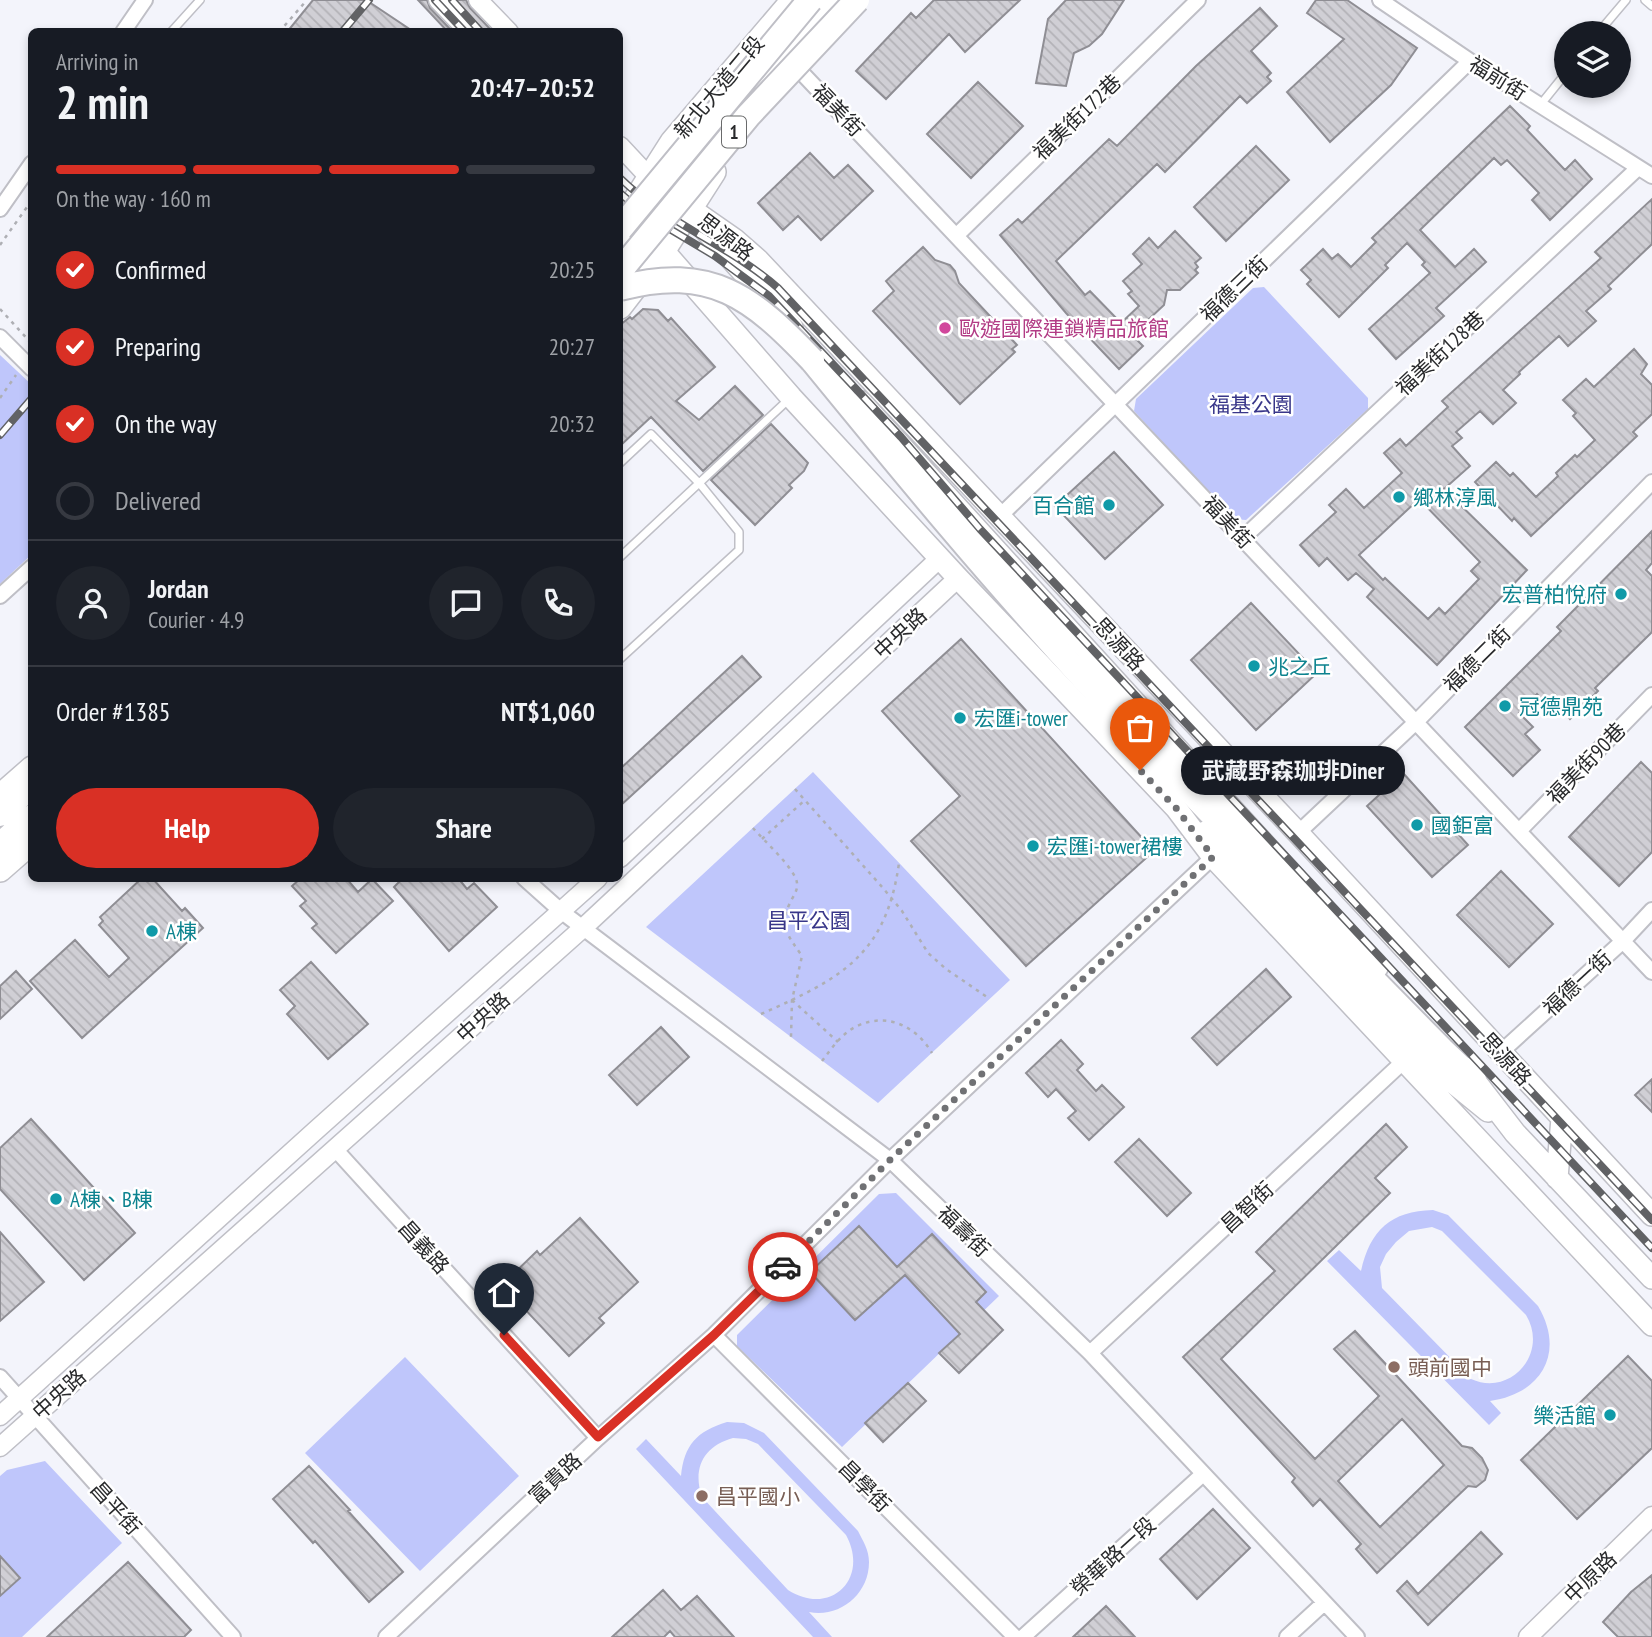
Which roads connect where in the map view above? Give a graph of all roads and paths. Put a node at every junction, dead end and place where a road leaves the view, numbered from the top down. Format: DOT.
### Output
graph roads {
  1 [pos="145,0"];
  2 [pos="200,0"];
  3 [pos="307,0"];
  4 [pos="438,0"];
  5 [pos="478,0"];
  6 [pos="793,0"];
  7 [pos="810,0"];
  8 [pos="835,0"];
  9 [pos="857,0"];
  10 [pos="868,0"];
  11 [pos="1198,0"];
  12 [pos="1380,0"];
  13 [pos="1626,0"];
  14 [pos="1645,0"];
  15 [pos="1652,6"];
  16 [pos="1608,21"];
  17 [pos="126,28"];
  18 [pos="175,28"];
  19 [pos="282,28"];
  20 [pos="465,28"];
  21 [pos="505,28"];
  22 [pos="1470,61"];
  23 [pos="802,73"];
  24 [pos="1554,88"];
  25 [pos="1541,104"];
  26 [pos="623,149"];
  27 [pos="1638,168"];
  28 [pos="28,169"];
  29 [pos="1652,176"];
  30 [pos="655,182"];
  31 [pos="28,206"];
  32 [pos="0,209"];
  33 [pos="690,210"];
  34 [pos="626,216"];
  35 [pos="957,235"];
  36 [pos="0,245"];
  37 [pos="664,250"];
  38 [pos="623,267"];
  39 [pos="623,287"];
  40 [pos="623,303"];
  41 [pos="0,309"];
  42 [pos="0,337"];
  43 [pos="28,340"];
  44 [pos="28,365"];
  45 [pos="791,397"];
  46 [pos="1116,403"];
  47 [pos="623,460"];
  48 [pos="1652,482"];
  49 [pos="700,484"];
  50 [pos="999,517"];
  51 [pos="1243,538"];
  52 [pos="623,553"];
  53 [pos="940,558"];
  54 [pos="28,571"];
  55 [pos="958,578"];
  56 [pos="0,596"];
  57 [pos="623,656"];
  58 [pos="1652,695"];
  59 [pos="1416,722"];
  60 [pos="28,772"];
  61 [pos="28,789"];
  62 [pos="796,789"];
  63 [pos="0,796"];
  64 [pos="805,800"];
  65 [pos="28,806"];
  66 [pos="1176,808"];
  67 [pos="0,814"];
  68 [pos="28,820"];
  69 [pos="752,828"];
  70 [pos="0,831"];
  71 [pos="1519,831"];
  72 [pos="1298,833"];
  73 [pos="762,839"];
  74 [pos="0,845"];
  75 [pos="28,846"];
  76 [pos="623,856"];
  77 [pos="1213,857"];
  78 [pos="899,863"];
  79 [pos="0,870"];
  80 [pos="528,882"];
  81 [pos="594,882"];
  82 [pos="1652,910"];
  83 [pos="562,912"];
  84 [pos="583,928"];
  85 [pos="1623,941"];
  86 [pos="1652,972"];
  87 [pos="990,999"];
  88 [pos="792,1000"];
  89 [pos="761,1014"];
  90 [pos="791,1037"];
  91 [pos="838,1042"];
  92 [pos="932,1053"];
  93 [pos="1500,1053"];
  94 [pos="822,1061"];
  95 [pos="1404,1061"];
  96 [pos="1474,1080"];
  97 [pos="1562,1118"];
  98 [pos="1515,1133"];
  99 [pos="335,1150"];
  100 [pos="890,1160"];
  101 [pos="1558,1178"];
  102 [pos="1652,1215"];
  103 [pos="1652,1278"];
  104 [pos="1652,1325"];
  105 [pos="714,1335"];
  106 [pos="1090,1353"];
  107 [pos="0,1377"];
  108 [pos="19,1399"];
  109 [pos="0,1416"];
  110 [pos="33,1417"];
  111 [pos="598,1437"];
  112 [pos="0,1447"];
  113 [pos="1203,1474"];
  114 [pos="1652,1516"];
  115 [pos="1324,1603"];
  116 [pos="233,1637"];
  117 [pos="386,1637"];
  118 [pos="1015,1637"];
  119 [pos="1023,1637"];
  120 [pos="1287,1637"];
  121 [pos="1357,1637"];
  122 [pos="1528,1637"];
  1 -- 17 [label="street"];
  2 -- 18 [label="lane"];
  3 -- 19 [label="path"];
  4 -- 20 [label="street"];
  5 -- 21 [label="street"];
  6 -- 30 [label="main road, 新北大道二段 / 1"];
  7 -- 34 [label="highway, 1, bridge"];
  8 -- 30 [label="highway"];
  9 -- 38 [label="highway, 1, bridge"];
  10 -- 23 [label="main road, 1"];
  11 -- 35 [label="street, 福美街172巷"];
  12 -- 22 [label="street, 福前街"];
  13 -- 16 [label="lane"];
  14 -- 15 [label="lane"];
  22 -- 25 [label="street, 福前街"];
  22 -- 46 [label="street, 福德三街"];
  23 -- 33 [label="main road, 1"];
  23 -- 35 [label="street, 福美街"];
  24 -- 25 [label="lane"];
  25 -- 27 [label="street, 福前街"];
  26 -- 30 [label="street"];
  27 -- 29 [label="street, 福前街"];
  27 -- 51 [label="street, 福美街128巷"];
  28 -- 32 [label="street"];
  30 -- 33 [label="main road, 思源路"];
  30 -- 34 [label="highway"];
  31 -- 36 [label="path"];
  33 -- 34 [label="main road"];
  33 -- 37 [label="main road, 1"];
  33 -- 50 [label="main road, 思源路"];
  33 -- 96 [label="main road, 思源路"];
  34 -- 37 [label="main road, 思源路"];
  35 -- 46 [label="street, 福美街"];
  37 -- 40 [label="main road, 1"];
  37 -- 45 [label="main road, 思源路"];
  39 -- 96 [label="highway, bridge"];
  41 -- 43 [label="path"];
  42 -- 44 [label="street"];
  45 -- 49 [label="lane"];
  45 -- 53 [label="main road, 思源路"];
  46 -- 50 [label="street, 福德三街"];
  46 -- 51 [label="street, 福美街"];
  47 -- 49 [label="lane"];
  48 -- 59 [label="street, 福德二街"];
  49 -- 52 [label="lane"];
  49 -- 57 [label="lane"];
  50 -- 72 [label="main road, 思源路"];
  51 -- 59 [label="street, 福美街"];
  53 -- 55 [label="main road, 思源路"];
  53 -- 76 [label="street, 中央路"];
  54 -- 56 [label="street"];
  55 -- 66 [label="main road, 思源路"];
  55 -- 84 [label="street, 中央路"];
  58 -- 71 [label="street, 福美街90巷"];
  59 -- 71 [label="street, 福美街"];
  59 -- 72 [label="street, 福德二街"];
  60 -- 63 [label="main road"];
  61 -- 67 [label="highway"];
  62 -- 64 [label="path"];
  64 -- 73 [label="path"];
  64 -- 87 [label="path"];
  65 -- 70 [label="main road"];
  66 -- 77 [label="main road, 思源路"];
  66 -- 98 [label="main road, 思源路"];
  68 -- 74 [label="highway"];
  69 -- 73 [label="path"];
  71 -- 85 [label="street, 福美街"];
  72 -- 93 [label="main road, 思源路"];
  73 -- 88 [label="path"];
  75 -- 79 [label="main road"];
  77 -- 95 [label="main road, 思源路"];
  77 -- 100 [label="street, 富貴路"];
  78 -- 88 [label="path"];
  80 -- 83 [label="street, 福壽街"];
  81 -- 83 [label="street, 中央路"];
  82 -- 85 [label="street, 福德一街"];
  83 -- 84 [label="street, 福壽街"];
  83 -- 108 [label="street, 中央路"];
  84 -- 99 [label="street, 中央路"];
  84 -- 100 [label="street, 福壽街"];
  85 -- 86 [label="street, 福美街"];
  85 -- 93 [label="street, 福德一街"];
  88 -- 89 [label="path"];
  88 -- 90 [label="path"];
  88 -- 91 [label="path"];
  91 -- 92 [label="path"];
  91 -- 94 [label="path"];
  93 -- 97 [label="main road, 思源路"];
  95 -- 104 [label="main road, 思源路"];
  95 -- 106 [label="street, 昌智街"];
  96 -- 98 [label="main road, 思源路"];
  97 -- 101 [label="main road"];
  97 -- 102 [label="main road, 思源路"];
  98 -- 101 [label="main road, 思源路"];
  99 -- 110 [label="street, 中央路"];
  99 -- 111 [label="street, 昌義路"];
  100 -- 105 [label="street, 富貴路"];
  100 -- 106 [label="street, 福壽街"];
  101 -- 103 [label="main road, 思源路"];
  105 -- 111 [label="street, 富貴路"];
  105 -- 118 [label="street, 昌學街"];
  106 -- 113 [label="street, 福壽街"];
  107 -- 108 [label="street, 昌平街"];
  108 -- 109 [label="street, 中央路"];
  108 -- 110 [label="street, 昌平街"];
  110 -- 112 [label="street, 中央路"];
  110 -- 116 [label="street, 昌平街"];
  111 -- 117 [label="street, 富貴路"];
  113 -- 115 [label="street, 福壽街"];
  113 -- 119 [label="street, 榮華路一段"];
  114 -- 122 [label="street, 中原路"];
  115 -- 120 [label="street"];
  115 -- 121 [label="street, 福壽街"];
}
